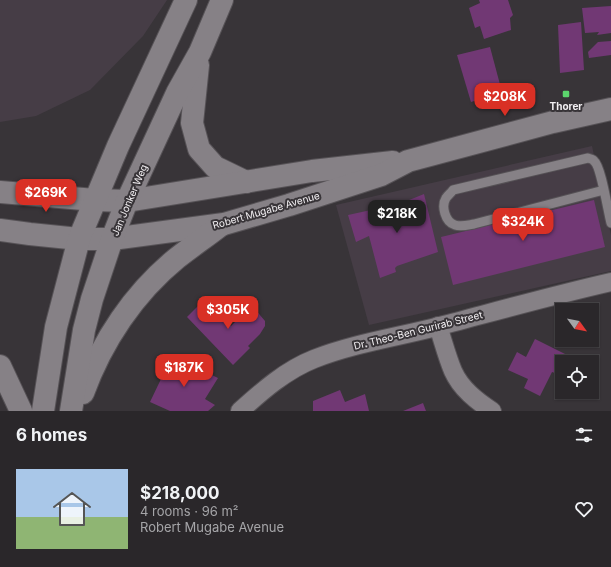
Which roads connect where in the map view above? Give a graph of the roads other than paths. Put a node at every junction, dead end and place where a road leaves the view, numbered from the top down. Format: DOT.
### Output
graph roads {
  1 [pos="186,0"];
  2 [pos="222,0"];
  3 [pos="200,52"];
  4 [pos="611,109"];
  5 [pos="408,161"];
  6 [pos="246,182"];
  7 [pos="604,190"];
  8 [pos="0,192"];
  9 [pos="95,200"];
  10 [pos="127,201"];
  11 [pos="611,223"];
  12 [pos="224,224"];
  13 [pos="0,230"];
  14 [pos="79,239"];
  15 [pos="112,239"];
  16 [pos="611,282"];
  17 [pos="438,326"];
  18 [pos="0,366"];
  19 [pos="21,411"];
  20 [pos="43,411"];
  21 [pos="71,411"];
  22 [pos="78,411"];
  23 [pos="240,411"];
  24 [pos="492,411"];
  1 -- 9 [label="main road"];
  2 -- 3 [label="main road, Jan Jonker Weg"];
  3 -- 6 [label="main road"];
  3 -- 10 [label="main road, Jan Jonker Weg"];
  4 -- 5 [label="main road, Robert Mugabe Avenue"];
  5 -- 6 [label="main road, Robert Mugabe Avenue"];
  5 -- 12 [label="main road, Robert Mugabe Avenue"];
  6 -- 10 [label="main road, Robert Mugabe Avenue"];
  7 -- 7 [label="lane"];
  7 -- 11 [label="lane"];
  8 -- 9 [label="main road, Robert Mugabe Avenue"];
  9 -- 10 [label="main road, Robert Mugabe Avenue"];
  9 -- 14 [label="main road"];
  10 -- 15 [label="main road, Jan Jonker Weg"];
  12 -- 15 [label="main road, Robert Mugabe Avenue"];
  12 -- 22 [label="main road"];
  13 -- 14 [label="main road, Robert Mugabe Avenue"];
  14 -- 15 [label="main road, Robert Mugabe Avenue"];
  14 -- 20 [label="main road"];
  15 -- 21 [label="main road, Jan Jonker Weg"];
  16 -- 17 [label="street, Dr. Theo-Ben Gurirab Street"];
  17 -- 23 [label="street, Dr. Theo-Ben Gurirab Street"];
  17 -- 24 [label="street"];
  18 -- 19 [label="main road"];
}
